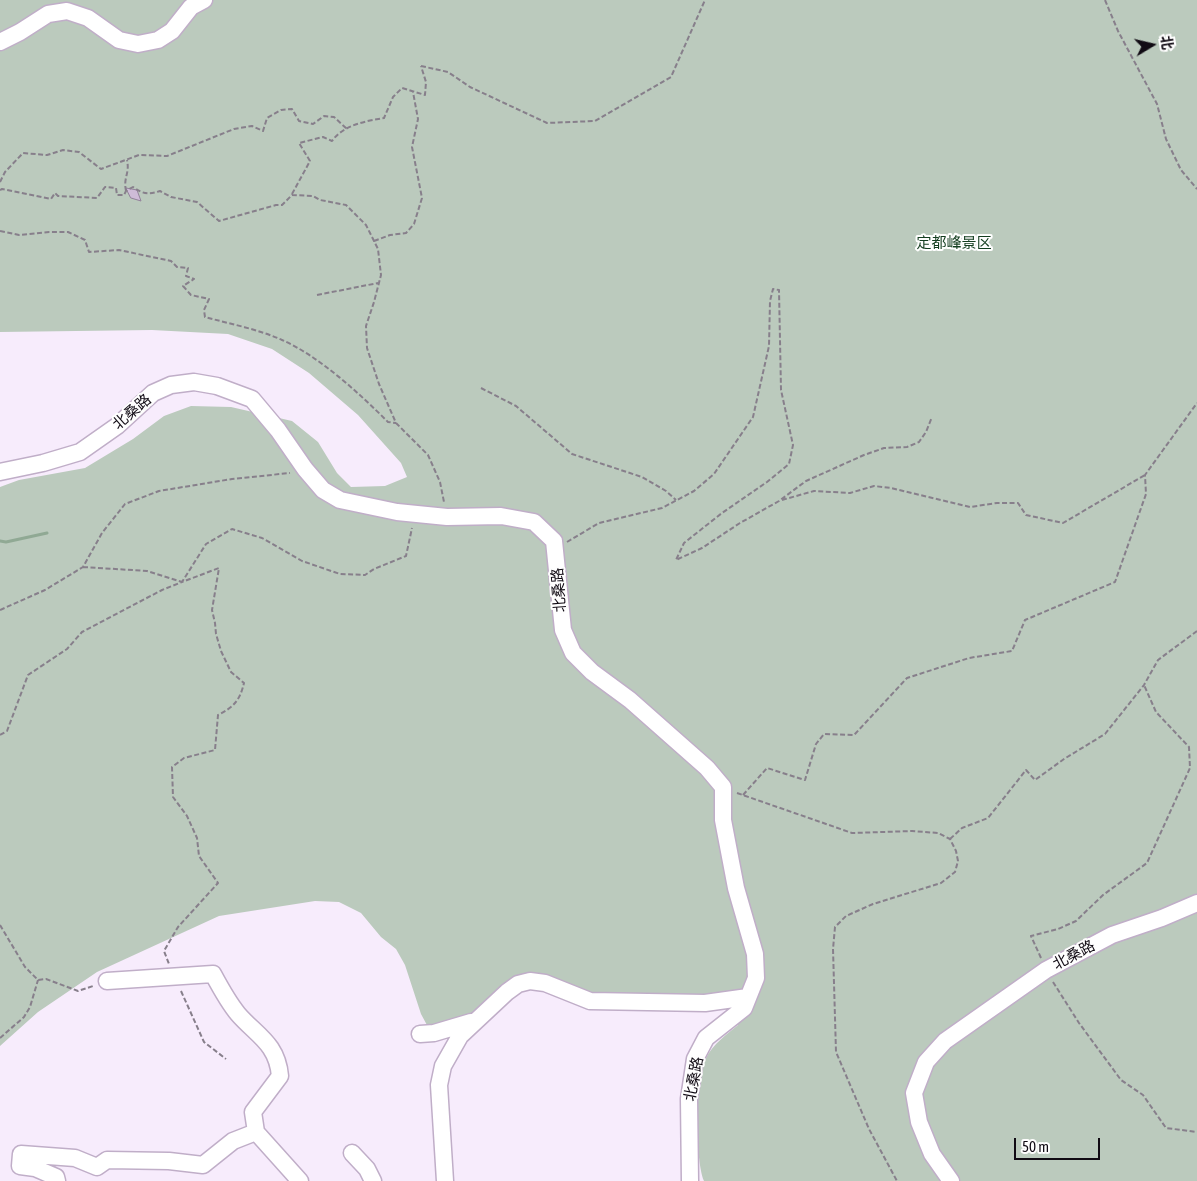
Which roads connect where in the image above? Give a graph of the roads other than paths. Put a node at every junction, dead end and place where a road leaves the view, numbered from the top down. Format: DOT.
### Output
graph roads {
  1 [pos="204,0"];
  2 [pos="0,42"];
  3 [pos="0,472"];
  4 [pos="1197,903"];
  5 [pos="107,981"];
  6 [pos="748,997"];
  7 [pos="476,1021"];
  8 [pos="420,1034"];
  9 [pos="256,1132"];
  10 [pos="352,1153"];
  11 [pos="57,1181"];
  12 [pos="300,1181"];
  13 [pos="373,1181"];
  14 [pos="445,1181"];
  15 [pos="690,1181"];
  16 [pos="951,1181"];
  1 -- 2 [label="street"];
  3 -- 6 [label="street, 北桑路"];
  4 -- 16 [label="street, 北桑路"];
  5 -- 9 [label="street"];
  6 -- 7 [label="street"];
  6 -- 15 [label="street, 北桑路"];
  7 -- 8 [label="street"];
  7 -- 14 [label="street"];
  9 -- 11 [label="street"];
  9 -- 12 [label="street"];
  10 -- 13 [label="street"];
}
